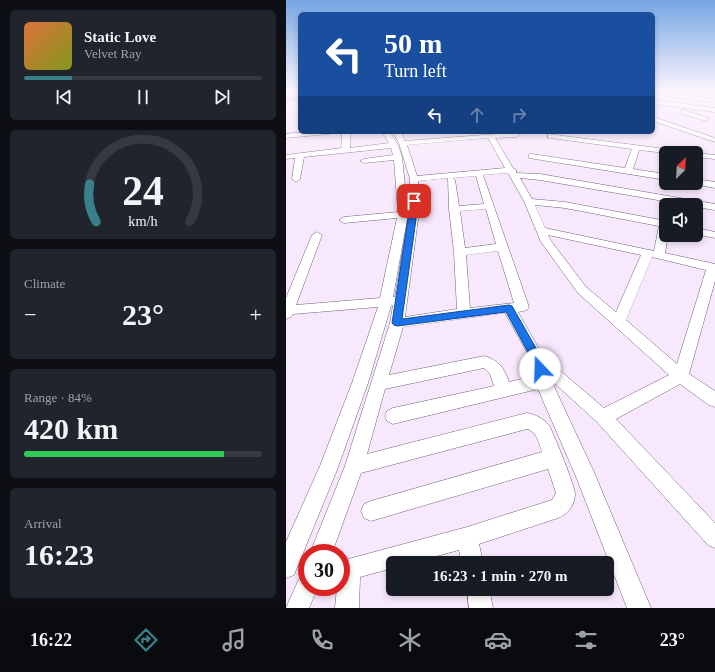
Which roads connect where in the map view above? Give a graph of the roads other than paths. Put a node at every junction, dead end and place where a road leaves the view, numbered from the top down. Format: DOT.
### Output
graph roads {
  1 [pos="655,119"];
  2 [pos="687,119"];
  3 [pos="708,119"];
  4 [pos="704,128"];
  5 [pos="308,134"];
  6 [pos="346,134"];
  7 [pos="388,134"];
  8 [pos="517,134"];
  9 [pos="286,136"];
  10 [pos="490,136"];
  11 [pos="552,136"];
  12 [pos="715,140"];
  13 [pos="398,144"];
  14 [pos="636,147"];
  15 [pos="346,150"];
  16 [pos="659,150"];
  17 [pos="300,155"];
  18 [pos="532,156"];
  19 [pos="703,156"];
  20 [pos="286,157"];
  21 [pos="715,157"];
  22 [pos="364,161"];
  23 [pos="629,170"];
  24 [pos="513,173"];
  25 [pos="480,177"];
  26 [pos="296,179"];
  27 [pos="414,179"];
  28 [pos="452,180"];
  29 [pos="659,180"];
  30 [pos="703,183"];
  31 [pos="715,184"];
  32 [pos="648,185"];
  33 [pos="663,198"];
  34 [pos="529,201"];
  35 [pos="490,206"];
  36 [pos="703,206"];
  37 [pos="715,207"];
  38 [pos="454,209"];
  39 [pos="403,214"];
  40 [pos="344,220"];
  41 [pos="659,221"];
  42 [pos="541,230"];
  43 [pos="703,232"];
  44 [pos="317,234"];
  45 [pos="715,235"];
  46 [pos="659,241"];
  47 [pos="503,247"];
  48 [pos="460,252"];
  49 [pos="654,254"];
  50 [pos="714,267"];
  51 [pos="393,301"];
  52 [pos="509,308"];
  53 [pos="287,312"];
  54 [pos="464,313"];
  55 [pos="618,322"];
  56 [pos="397,323"];
  57 [pos="537,358"];
  58 [pos="681,376"];
  59 [pos="543,381"];
  60 [pos="378,384"];
  61 [pos="503,389"];
  62 [pos="715,400"];
  63 [pos="393,416"];
  64 [pos="603,417"];
  65 [pos="553,458"];
  66 [pos="354,466"];
  67 [pos="371,511"];
  68 [pos="467,537"];
  69 [pos="715,538"];
  70 [pos="324,544"];
  71 [pos="471,556"];
  72 [pos="286,567"];
  73 [pos="303,596"];
  74 [pos="479,596"];
  75 [pos="298,608"];
  76 [pos="347,608"];
  77 [pos="481,608"];
  78 [pos="639,608"];
  1 -- 4 [label="street"];
  2 -- 4 [label="street"];
  3 -- 4 [label="street"];
  4 -- 12 [label="street"];
  5 -- 9 [label="street"];
  6 -- 15 [label="street"];
  7 -- 13 [label="street"];
  8 -- 10 [label="street"];
  10 -- 13 [label="street"];
  10 -- 24 [label="street"];
  11 -- 14 [label="street"];
  13 -- 15 [label="street"];
  13 -- 22 [label="street"];
  13 -- 27 [label="street"];
  13 -- 39 [label="street"];
  14 -- 16 [label="street"];
  14 -- 23 [label="street"];
  15 -- 17 [label="street"];
  17 -- 20 [label="street"];
  17 -- 26 [label="street"];
  18 -- 23 [label="street"];
  19 -- 21 [label="street"];
  23 -- 32 [label="street"];
  24 -- 27 [label="street"];
  24 -- 32 [label="street"];
  24 -- 34 [label="street"];
  25 -- 35 [label="street"];
  27 -- 51 [label="street"];
  28 -- 38 [label="street"];
  29 -- 32 [label="street"];
  30 -- 31 [label="street"];
  32 -- 33 [label="street"];
  34 -- 41 [label="street"];
  34 -- 42 [label="street"];
  35 -- 38 [label="street"];
  35 -- 47 [label="street"];
  36 -- 37 [label="street"];
  38 -- 48 [label="street"];
  39 -- 40 [label="street"];
  39 -- 51 [label="street"];
  42 -- 49 [label="street"];
  42 -- 55 [label="street"];
  43 -- 45 [label="street"];
  44 -- 53 [label="street"];
  46 -- 49 [label="street"];
  47 -- 48 [label="street"];
  47 -- 52 [label="street"];
  48 -- 54 [label="street"];
  49 -- 50 [label="street"];
  49 -- 55 [label="street"];
  50 -- 58 [label="street"];
  51 -- 53 [label="street"];
  51 -- 56 [label="street"];
  51 -- 72 [label="street"];
  52 -- 54 [label="street"];
  52 -- 57 [label="street"];
  54 -- 56 [label="street"];
  55 -- 58 [label="street"];
  56 -- 60 [label="street"];
  57 -- 59 [label="street"];
  57 -- 64 [label="street"];
  58 -- 62 [label="street"];
  58 -- 64 [label="street"];
  59 -- 61 [label="street"];
  59 -- 78 [label="street"];
  60 -- 61 [label="street"];
  60 -- 66 [label="street"];
  61 -- 63 [label="street"];
  64 -- 69 [label="street"];
  65 -- 66 [label="street"];
  65 -- 67 [label="street"];
  65 -- 68 [label="street"];
  66 -- 70 [label="street"];
  68 -- 71 [label="street"];
  68 -- 76 [label="street"];
  73 -- 75 [label="street"];
  74 -- 77 [label="street"];
}
